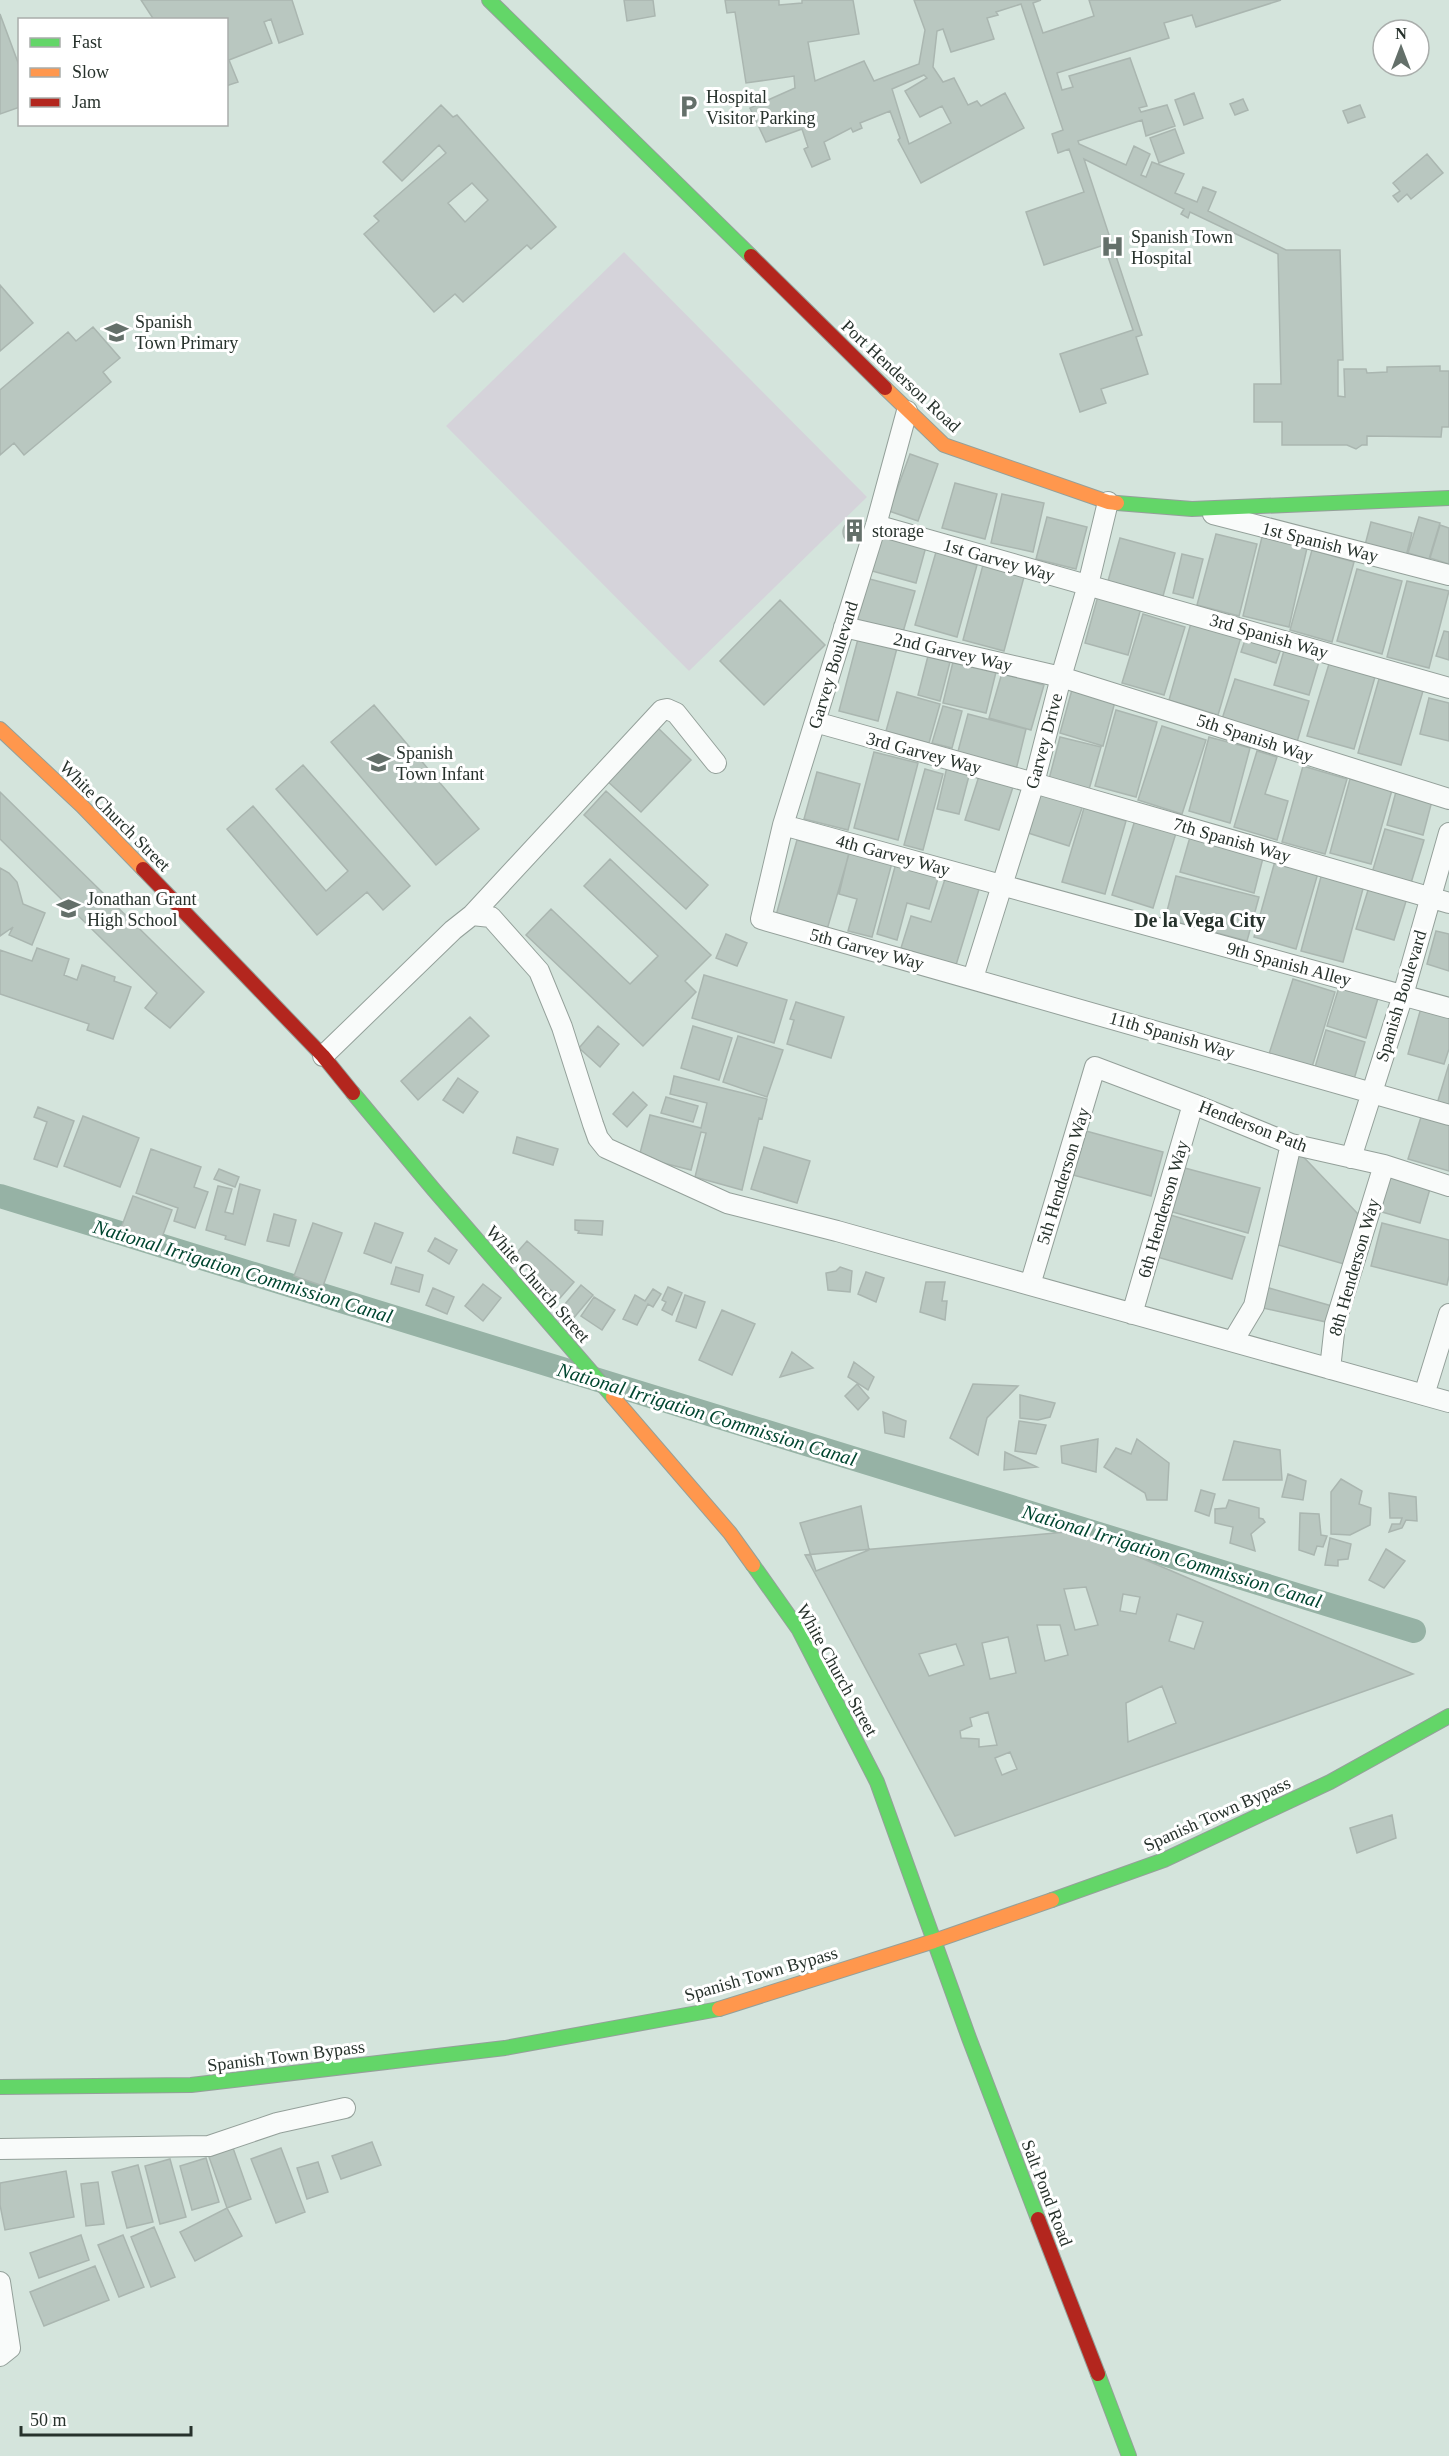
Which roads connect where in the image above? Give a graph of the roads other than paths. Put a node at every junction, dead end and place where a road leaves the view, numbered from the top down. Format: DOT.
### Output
graph roads {
  1 [pos="489,0"];
  2 [pos="907,411"];
  3 [pos="1449,498"];
  4 [pos="1108,502"];
  5 [pos="1192,509"];
  6 [pos="876,525"];
  7 [pos="1449,575"];
  8 [pos="1088,585"];
  9 [pos="844,627"];
  10 [pos="1061,677"];
  11 [pos="1449,688"];
  12 [pos="815,722"];
  13 [pos="0,729"];
  14 [pos="716,764"];
  15 [pos="1034,783"];
  16 [pos="1449,799"];
  17 [pos="783,825"];
  18 [pos="1449,833"];
  19 [pos="1002,885"];
  20 [pos="1440,900"];
  21 [pos="472,915"];
  22 [pos="761,919"];
  23 [pos="973,978"];
  24 [pos="1403,995"];
  25 [pos="1449,1008"];
  26 [pos="323,1056"];
  27 [pos="1095,1067"];
  28 [pos="1371,1092"];
  29 [pos="1193,1104"];
  30 [pos="1449,1115"];
  31 [pos="1291,1144"];
  32 [pos="1351,1158"];
  33 [pos="1384,1165"];
  34 [pos="1449,1186"];
  35 [pos="1030,1285"];
  36 [pos="1132,1314"];
  37 [pos="1449,1314"];
  38 [pos="1233,1341"];
  39 [pos="1330,1369"];
  40 [pos="1424,1395"];
  41 [pos="1449,1402"];
  42 [pos="1449,1716"];
  43 [pos="934,1941"];
  44 [pos="0,2087"];
  45 [pos="345,2108"];
  46 [pos="0,2150"];
  47 [pos="0,2282"];
  48 [pos="0,2356"];
  49 [pos="1130,2456"];
  1 -- 2 [label="street, Port Henderson Road"];
  2 -- 4 [label="street, Port Henderson Road"];
  2 -- 6 [label="street, Garvey Boulevard"];
  3 -- 5 [label="street, Port Henderson Road"];
  4 -- 5 [label="street, Port Henderson Road"];
  4 -- 8 [label="street, Garvey Drive"];
  5 -- 7 [label="street, 1st Spanish Way"];
  6 -- 8 [label="street, 1st Garvey Way"];
  6 -- 9 [label="street, Garvey Boulevard"];
  8 -- 10 [label="street, Garvey Drive"];
  8 -- 11 [label="street, 3rd Spanish Way"];
  9 -- 10 [label="street, 2nd Garvey Way"];
  9 -- 12 [label="street, Garvey Boulevard"];
  10 -- 15 [label="street, Garvey Drive"];
  10 -- 16 [label="street, 5th Spanish Way"];
  12 -- 15 [label="street, 3rd Garvey Way"];
  12 -- 17 [label="street, Garvey Boulevard"];
  13 -- 26 [label="street, White Church Street"];
  14 -- 21 [label="street"];
  15 -- 19 [label="street, Garvey Drive"];
  15 -- 20 [label="street, 7th Spanish Way"];
  17 -- 19 [label="street, 4th Garvey Way"];
  17 -- 22 [label="street, Garvey Boulevard"];
  18 -- 20 [label="street, Spanish Boulevard"];
  19 -- 23 [label="street, Garvey Drive"];
  19 -- 24 [label="street, 9th Spanish Alley"];
  20 -- 24 [label="street, Spanish Boulevard"];
  21 -- 26 [label="street"];
  21 -- 35 [label="street"];
  22 -- 23 [label="street, 5th Garvey Way"];
  23 -- 28 [label="street, 11th Spanish Way"];
  24 -- 25 [label="street, 9th Spanish Alley"];
  24 -- 28 [label="street, Spanish Boulevard"];
  26 -- 43 [label="street, White Church Street"];
  27 -- 29 [label="street, Henderson Path"];
  27 -- 35 [label="street, 5th Henderson Way"];
  28 -- 30 [label="street, 11th Spanish Way"];
  28 -- 32 [label="street, Spanish Boulevard"];
  29 -- 31 [label="street, Henderson Path"];
  29 -- 36 [label="street, 6th Henderson Way"];
  31 -- 32 [label="street, Henderson Path"];
  31 -- 38 [label="street"];
  32 -- 33 [label="street, Henderson Path"];
  33 -- 34 [label="street, Henderson Path"];
  33 -- 39 [label="street, 8th Henderson Way"];
  35 -- 36 [label="street"];
  36 -- 38 [label="street"];
  37 -- 40 [label="street"];
  38 -- 39 [label="street"];
  39 -- 40 [label="street"];
  40 -- 41 [label="street"];
  42 -- 43 [label="street, Spanish Town Bypass"];
  43 -- 44 [label="street, Spanish Town Bypass"];
  43 -- 49 [label="street, Salt Pond Road"];
  45 -- 46 [label="street"];
  47 -- 48 [label="street"];
}
